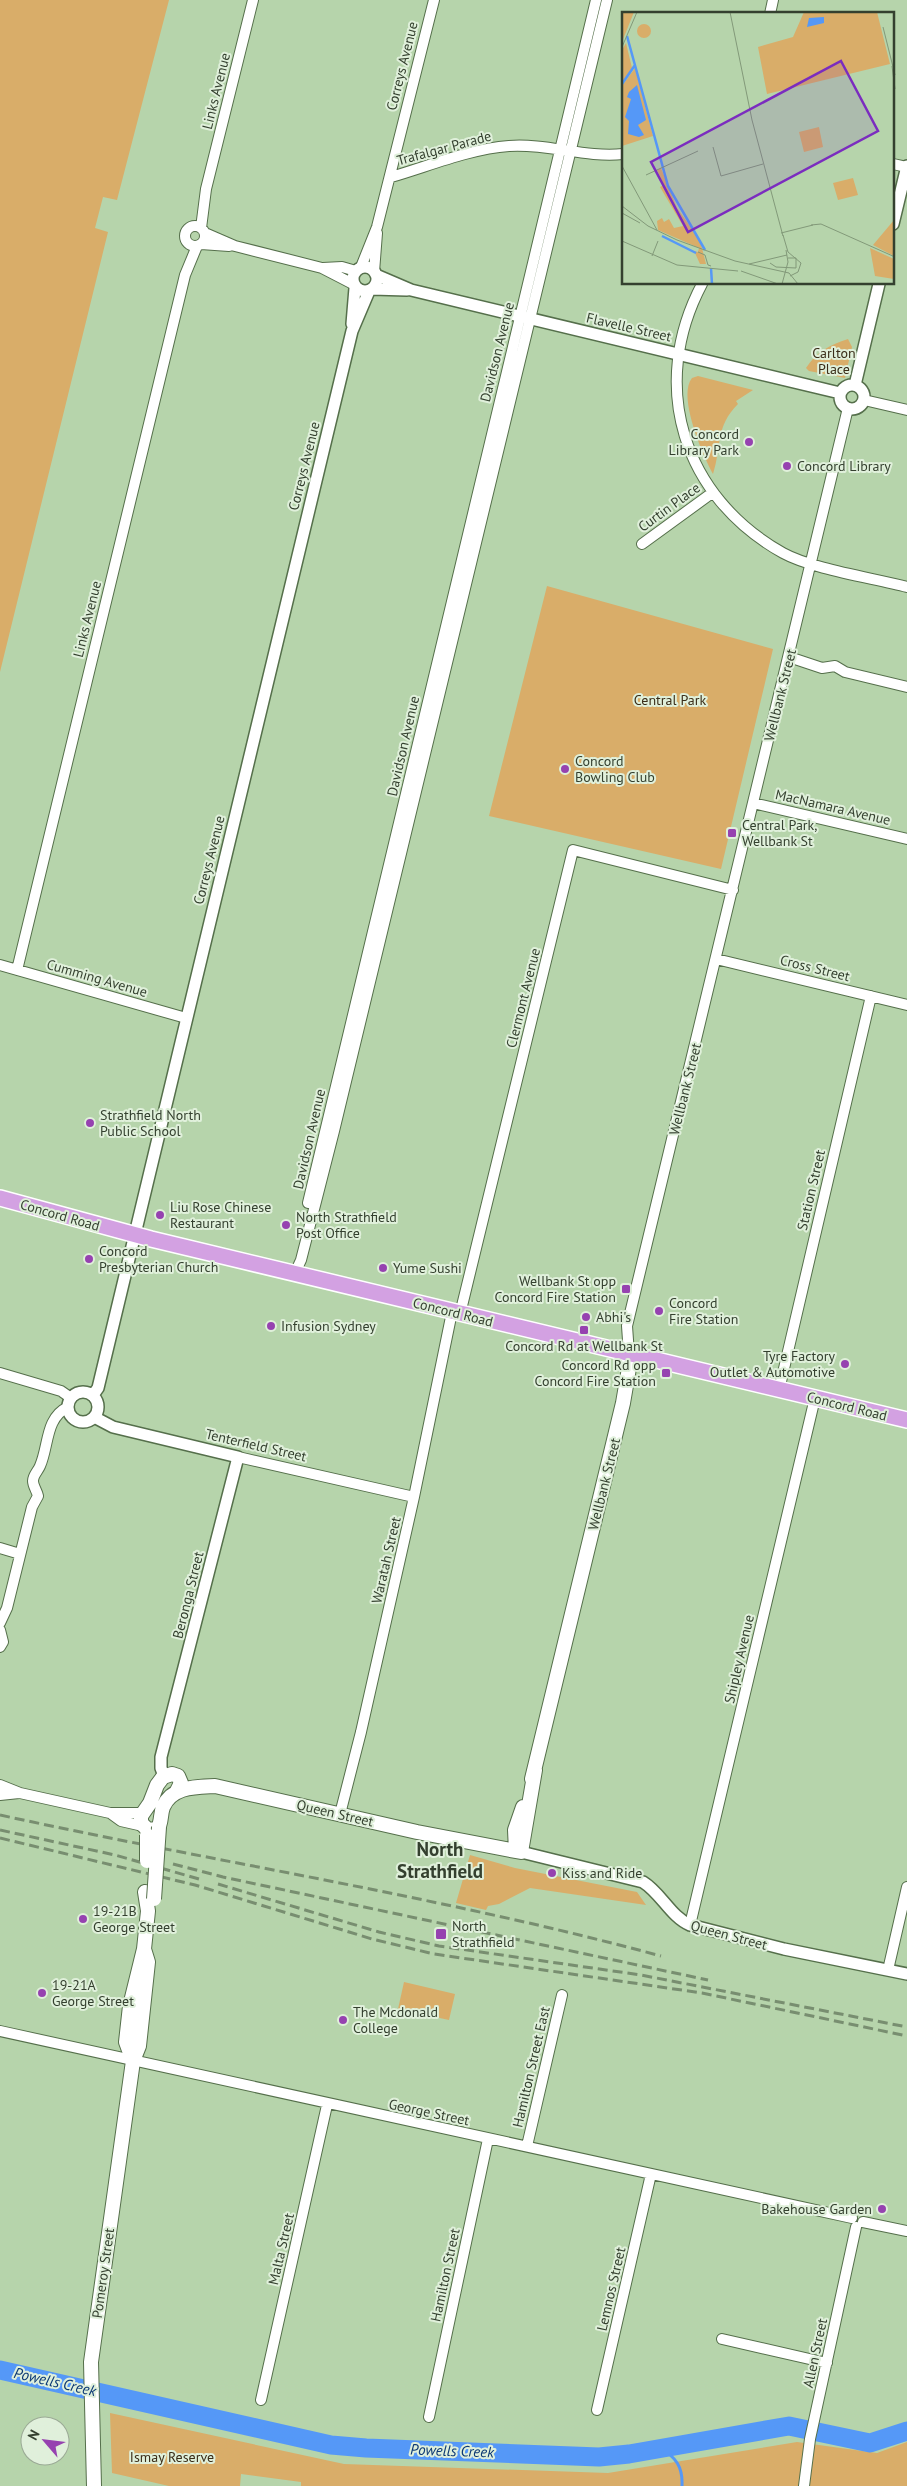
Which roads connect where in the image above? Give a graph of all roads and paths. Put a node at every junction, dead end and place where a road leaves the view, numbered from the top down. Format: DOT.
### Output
graph roads {
  1 [pos="253,0"];
  2 [pos="434,0"];
  3 [pos="596,0"];
  4 [pos="607,0"];
  5 [pos="565,150"];
  6 [pos="622,154"];
  7 [pos="894,164"];
  8 [pos="907,166"];
  9 [pos="391,177"];
  10 [pos="894,220"];
  11 [pos="377,227"];
  12 [pos="199,229"];
  13 [pos="195,245"];
  14 [pos="235,246"];
  15 [pos="322,268"];
  16 [pos="359,269"];
  17 [pos="375,273"];
  18 [pos="702,285"];
  19 [pos="879,285"];
  20 [pos="354,286"];
  21 [pos="371,290"];
  22 [pos="411,290"];
  23 [pos="525,318"];
  24 [pos="352,331"];
  25 [pos="678,354"];
  26 [pos="855,385"];
  27 [pos="840,393"];
  28 [pos="864,400"];
  29 [pos="848,408"];
  30 [pos="907,410"];
  31 [pos="712,493"];
  32 [pos="642,544"];
  33 [pos="812,563"];
  34 [pos="907,587"];
  35 [pos="789,657"];
  36 [pos="907,687"];
  37 [pos="754,803"];
  38 [pos="907,838"];
  39 [pos="733,890"];
  40 [pos="716,958"];
  41 [pos="0,965"];
  42 [pos="17,970"];
  43 [pos="871,996"];
  44 [pos="907,1005"];
  45 [pos="186,1018"];
  46 [pos="0,1198"];
  47 [pos="134,1235"];
  48 [pos="295,1273"];
  49 [pos="456,1313"];
  50 [pos="629,1354"];
  51 [pos="0,1373"];
  52 [pos="779,1390"];
  53 [pos="92,1395"];
  54 [pos="815,1398"];
  55 [pos="69,1403"];
  56 [pos="94,1417"];
  57 [pos="907,1420"];
  58 [pos="238,1457"];
  59 [pos="414,1497"];
  60 [pos="0,1548"];
  61 [pos="20,1554"];
  62 [pos="0,1623"];
  63 [pos="0,1630"];
  64 [pos="0,1647"];
  65 [pos="535,1770"];
  66 [pos="172,1775"];
  67 [pos="0,1785"];
  68 [pos="215,1786"];
  69 [pos="177,1791"];
  70 [pos="20,1793"];
  71 [pos="0,1795"];
  72 [pos="340,1814"];
  73 [pos="148,1826"];
  74 [pos="515,1830"];
  75 [pos="496,1848"];
  76 [pos="518,1852"];
  77 [pos="907,1887"];
  78 [pos="690,1925"];
  79 [pos="888,1970"];
  80 [pos="907,1974"];
  81 [pos="562,1995"];
  82 [pos="0,2031"];
  83 [pos="133,2061"];
  84 [pos="328,2105"];
  85 [pos="488,2139"];
  86 [pos="527,2146"];
  87 [pos="651,2174"];
  88 [pos="857,2222"];
  89 [pos="907,2231"];
  90 [pos="722,2339"];
  91 [pos="827,2363"];
  92 [pos="261,2400"];
  93 [pos="598,2410"];
  94 [pos="429,2417"];
  95 [pos="94,2486"];
  96 [pos="804,2486"];
  1 -- 12 [label="street, Links Avenue"];
  2 -- 9 [label="street, Correys Avenue"];
  3 -- 5 [label="street, Davidson Avenue"];
  4 -- 5 [label="street, Davidson Avenue"];
  5 -- 6 [label="street, Trafalgar Parade"];
  5 -- 9 [label="street, Trafalgar Parade"];
  5 -- 23 [label="street, Davidson Avenue"];
  7 -- 8 [label="street"];
  8 -- 10 [label="street"];
  9 -- 11 [label="street, Correys Avenue"];
  11 -- 16 [label="street, Correys Avenue"];
  11 -- 17 [label="street, Correys Avenue"];
  12 -- 13 [label="street"];
  12 -- 13 [label="street"];
  12 -- 14 [label="street"];
  13 -- 14 [label="street"];
  13 -- 42 [label="street, Links Avenue"];
  14 -- 15 [label="street"];
  15 -- 16 [label="street"];
  15 -- 20 [label="street"];
  16 -- 17 [label="street"];
  16 -- 20 [label="street"];
  17 -- 21 [label="street"];
  17 -- 22 [label="street, Flavelle Street"];
  18 -- 25 [label="street"];
  19 -- 26 [label="street"];
  20 -- 21 [label="street"];
  20 -- 24 [label="street, Correys Avenue"];
  21 -- 22 [label="street, Flavelle Street"];
  21 -- 24 [label="street, Correys Avenue"];
  22 -- 23 [label="street, Flavelle Street"];
  23 -- 25 [label="street, Flavelle Street"];
  23 -- 48 [label="street, Davidson Avenue"];
  24 -- 45 [label="street, Correys Avenue"];
  25 -- 27 [label="street, Flavelle Street"];
  25 -- 31 [label="street"];
  26 -- 27 [label="street"];
  26 -- 28 [label="street"];
  27 -- 29 [label="street"];
  28 -- 29 [label="street"];
  28 -- 30 [label="street"];
  29 -- 33 [label="street, Wellbank Street"];
  31 -- 32 [label="street, Curtin Place"];
  31 -- 33 [label="street"];
  33 -- 34 [label="street"];
  33 -- 35 [label="street, Wellbank Street"];
  35 -- 36 [label="street"];
  35 -- 37 [label="street, Wellbank Street"];
  37 -- 38 [label="street, MacNamara Avenue"];
  37 -- 39 [label="street, Wellbank Street"];
  39 -- 40 [label="street, Wellbank Street"];
  39 -- 49 [label="street, Clermont Avenue"];
  40 -- 43 [label="street, Cross Street"];
  40 -- 50 [label="street, Wellbank Street"];
  41 -- 42 [label="street, Cumming Avenue"];
  42 -- 45 [label="street, Cumming Avenue"];
  43 -- 44 [label="street, Cross Street"];
  43 -- 52 [label="street, Station Street"];
  45 -- 47 [label="street, Correys Avenue"];
  46 -- 47 [label="main road, Concord Road"];
  47 -- 48 [label="main road, Concord Road"];
  47 -- 53 [label="street, Correys Avenue"];
  48 -- 49 [label="main road, Concord Road"];
  49 -- 50 [label="main road, Concord Road"];
  49 -- 59 [label="street, Waratah Street"];
  50 -- 52 [label="main road, Concord Road"];
  50 -- 65 [label="main road, Wellbank Street"];
  51 -- 55 [label="street"];
  52 -- 54 [label="main road, Concord Road"];
  53 -- 55 [label="street"];
  53 -- 56 [label="street"];
  54 -- 57 [label="main road, Concord Road"];
  54 -- 78 [label="street, Shipley Avenue"];
  55 -- 56 [label="street"];
  55 -- 61 [label="street"];
  56 -- 58 [label="street, Tenterfield Street"];
  58 -- 59 [label="street, Tenterfield Street"];
  58 -- 66 [label="street, Beronga Street"];
  59 -- 72 [label="street, Waratah Street"];
  60 -- 61 [label="street"];
  61 -- 62 [label="street"];
  63 -- 64 [label="street"];
  65 -- 74 [label="main road, Wellbank Street"];
  65 -- 76 [label="main road, Wellbank Street"];
  66 -- 68 [label="main road, Queen Street"];
  66 -- 69 [label="main road"];
  66 -- 73 [label="main road"];
  67 -- 70 [label="street"];
  68 -- 69 [label="main road, Queen Street"];
  68 -- 72 [label="main road, Queen Street"];
  69 -- 73 [label="main road"];
  70 -- 71 [label="street"];
  70 -- 73 [label="street"];
  72 -- 75 [label="main road, Queen Street"];
  73 -- 83 [label="main road, Pomeroy Street, bridge"];
  74 -- 75 [label="main road"];
  74 -- 76 [label="main road, Wellbank Street"];
  75 -- 76 [label="main road, Queen Street"];
  76 -- 78 [label="street, Queen Street"];
  77 -- 79 [label="street"];
  78 -- 79 [label="street, Queen Street"];
  79 -- 80 [label="street, Queen Street"];
  81 -- 86 [label="street, Hamilton Street East"];
  82 -- 83 [label="street, George Street"];
  83 -- 84 [label="street, George Street"];
  83 -- 95 [label="main road, Pomeroy Street"];
  84 -- 85 [label="street, George Street"];
  84 -- 92 [label="street, Malta Street"];
  85 -- 86 [label="street, George Street"];
  85 -- 94 [label="street, Hamilton Street"];
  86 -- 87 [label="street, George Street"];
  87 -- 88 [label="street, George Street"];
  87 -- 93 [label="street, Lemnos Street"];
  88 -- 89 [label="street, George Street"];
  88 -- 91 [label="street, Allen Street"];
  90 -- 91 [label="street"];
  91 -- 96 [label="street, Allen Street"];
}
